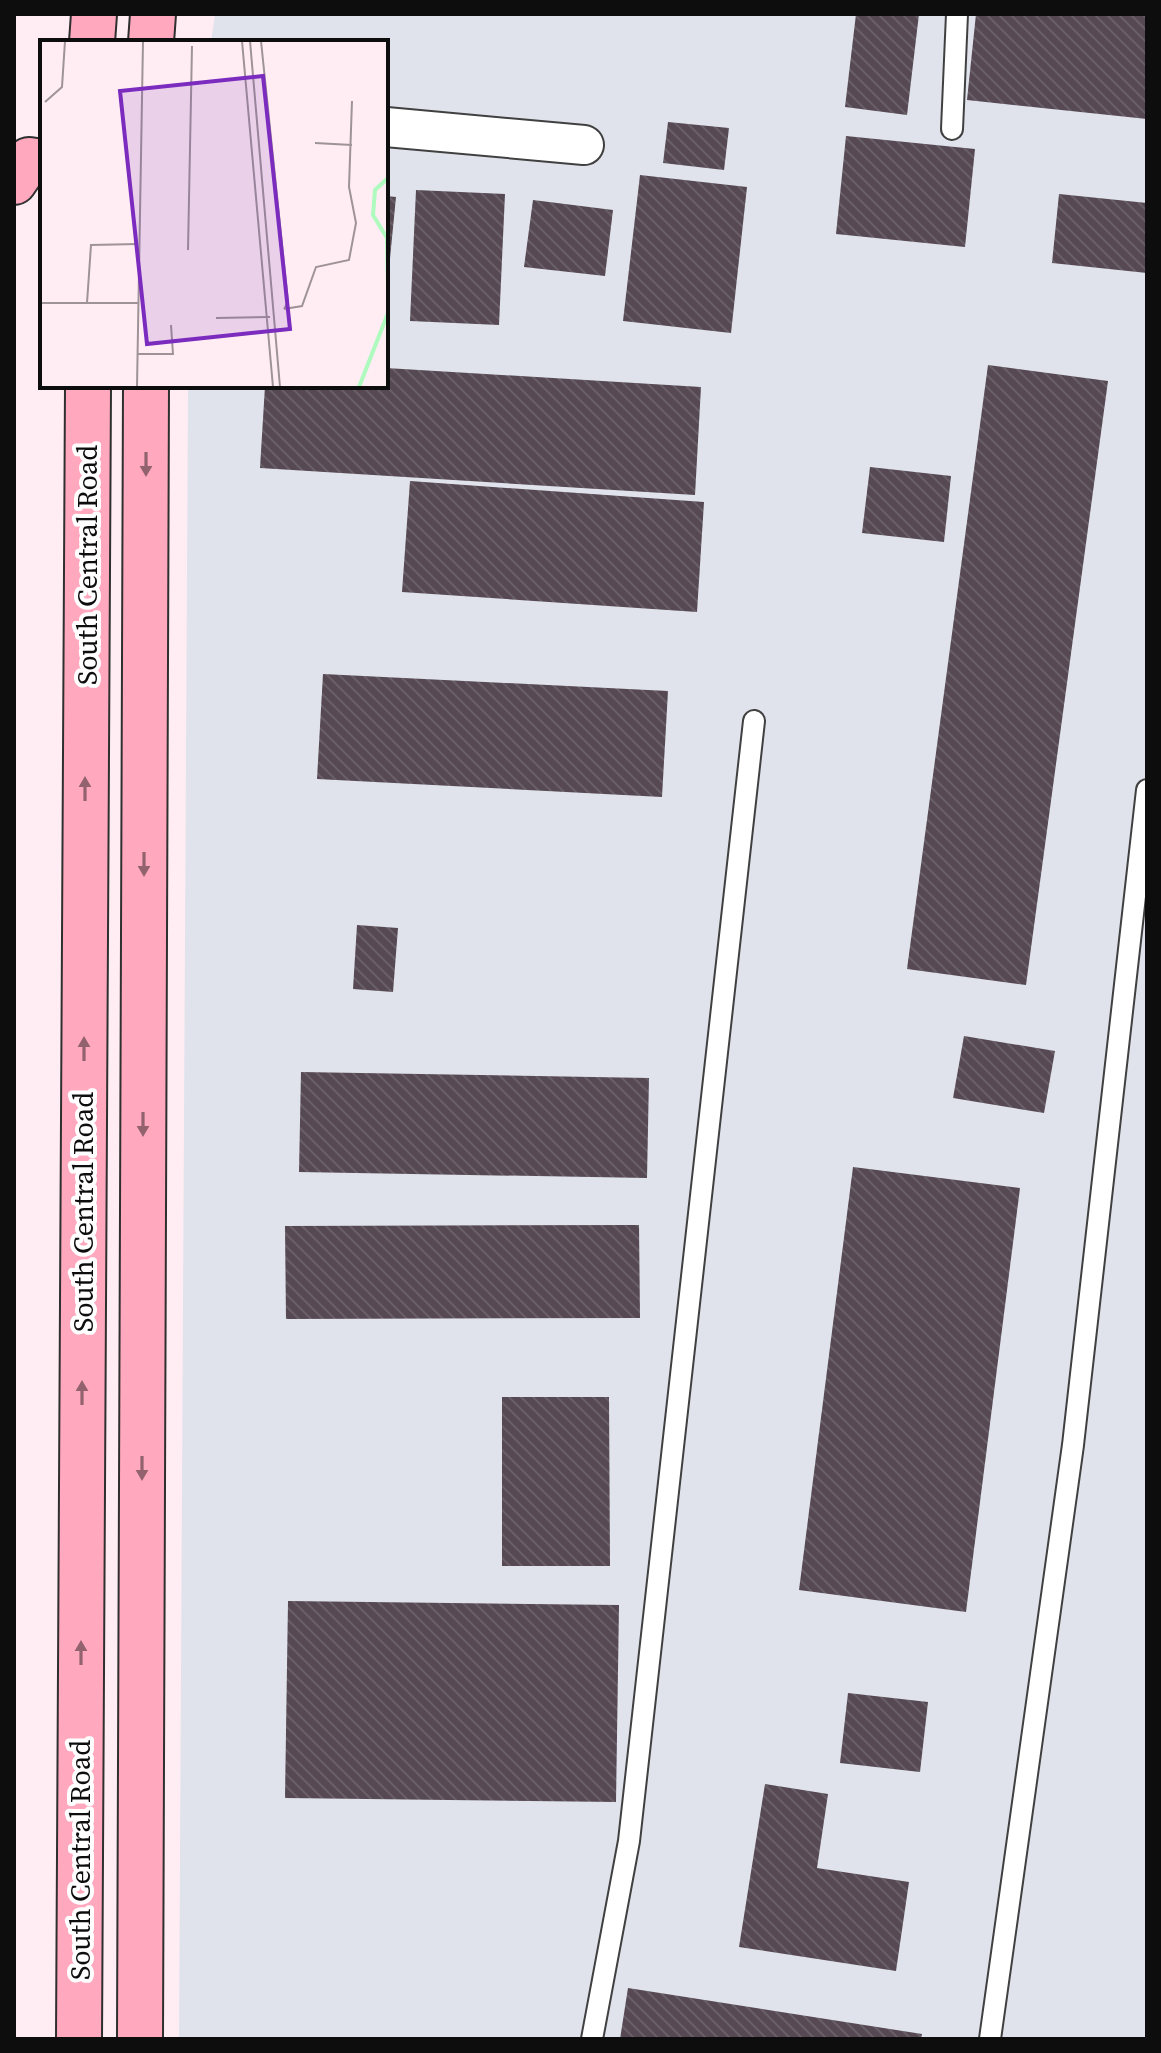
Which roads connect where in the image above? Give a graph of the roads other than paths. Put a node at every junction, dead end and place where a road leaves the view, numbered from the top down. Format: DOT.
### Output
graph roads {
  1 [pos="94,14"];
  2 [pos="153,14"];
  3 [pos="957,14"];
  4 [pos="92,40"];
  5 [pos="151,40"];
  6 [pos="388,127"];
  7 [pos="952,129"];
  8 [pos="584,145"];
  9 [pos="88,388"];
  10 [pos="146,388"];
  11 [pos="754,721"];
  12 [pos="1146,801"];
  13 [pos="81,1717"];
  14 [pos="141,1718"];
  15 [pos="79,2039"];
  16 [pos="140,2039"];
  17 [pos="592,2039"];
  18 [pos="990,2039"];
  1 -- 4 [label="main road"];
  2 -- 5 [label="main road"];
  3 -- 7 [label="lane"];
  6 -- 8 [label="street"];
  13 -- 9 [label="main road, South Central Road, one-way"];
  10 -- 14 [label="main road, South Central Road, one-way"];
  11 -- 17 [label="lane"];
  12 -- 18 [label="lane"];
  13 -- 14 [label="main road"];
  13 -- 15 [label="main road, South Central Road"];
  14 -- 16 [label="main road, South Central Road"];
}
